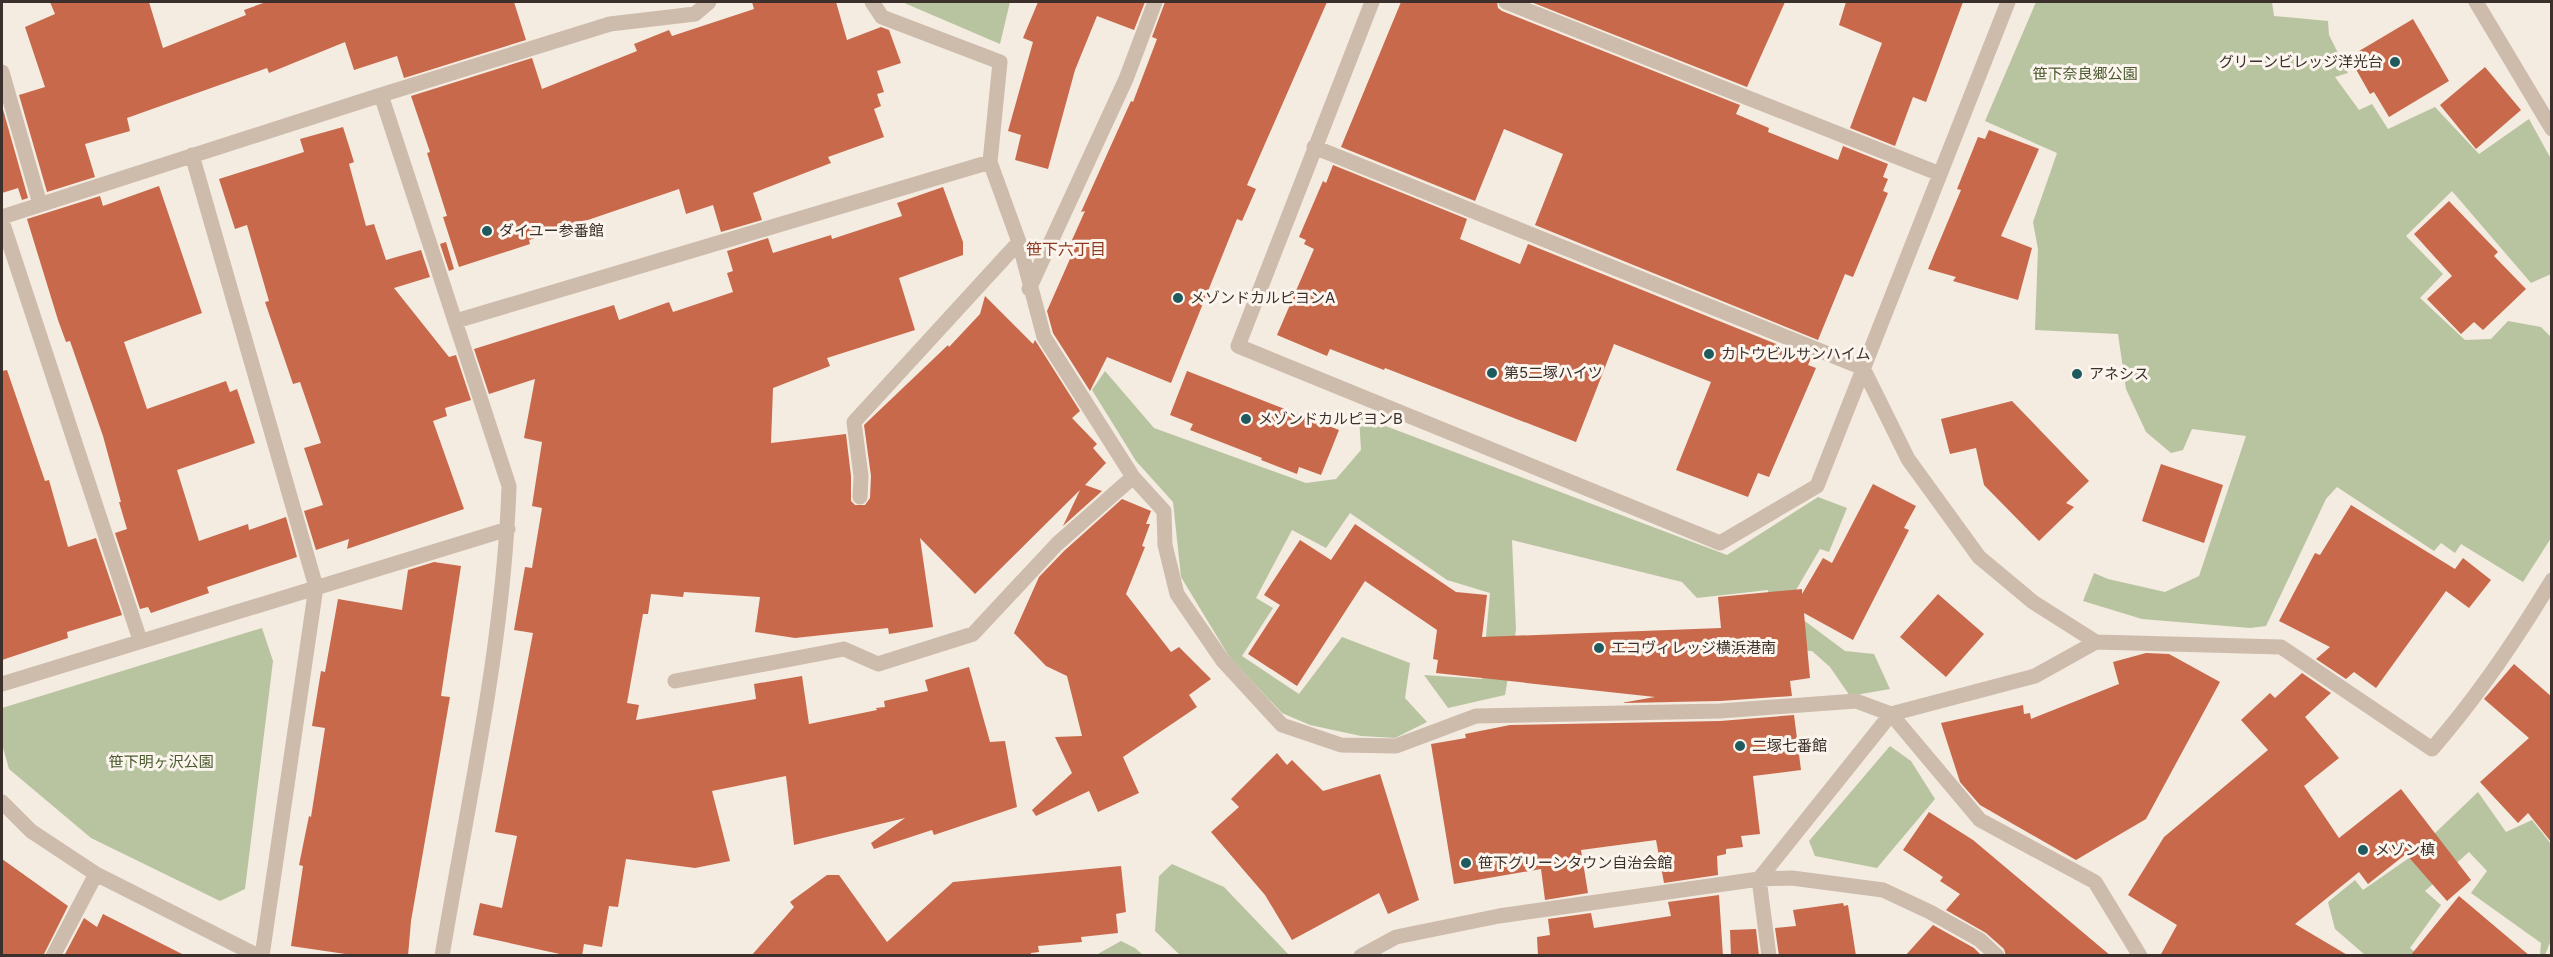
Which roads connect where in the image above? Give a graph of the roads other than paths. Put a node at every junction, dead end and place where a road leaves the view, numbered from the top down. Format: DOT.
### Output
graph roads {
  1 [pos="709,2"];
  2 [pos="872,2"];
  3 [pos="1155,2"];
  4 [pos="1372,2"];
  5 [pos="1506,2"];
  6 [pos="2008,2"];
  7 [pos="2476,2"];
  8 [pos="2,72"];
  9 [pos="381,95"];
  10 [pos="2552,129"];
  11 [pos="1314,147"];
  12 [pos="192,155"];
  13 [pos="990,162"];
  14 [pos="1940,174"];
  15 [pos="40,204"];
  16 [pos="2,219"];
  17 [pos="1019,242"];
  18 [pos="1029,289"];
  19 [pos="456,321"];
  20 [pos="1863,368"];
  21 [pos="1133,477"];
  22 [pos="860,497"];
  23 [pos="508,529"];
  24 [pos="2552,580"];
  25 [pos="316,587"];
  26 [pos="140,640"];
  27 [pos="2096,642"];
  28 [pos="675,681"];
  29 [pos="2,684"];
  30 [pos="1891,714"];
  31 [pos="2,802"];
  32 [pos="96,874"];
  33 [pos="1760,879"];
  34 [pos="53,956"];
  35 [pos="260,956"];
  36 [pos="442,956"];
  37 [pos="1361,956"];
  38 [pos="1768,956"];
  39 [pos="1997,956"];
  40 [pos="2140,956"];
  1 -- 9 [label="street"];
  2 -- 13 [label="street"];
  3 -- 18 [label="street"];
  4 -- 11 [label="street"];
  5 -- 14 [label="street"];
  6 -- 14 [label="street"];
  7 -- 10 [label="street"];
  8 -- 15 [label="street"];
  9 -- 12 [label="street"];
  9 -- 19 [label="street"];
  11 -- 20 [label="street"];
  11 -- 20 [label="street"];
  12 -- 15 [label="street"];
  12 -- 25 [label="street"];
  13 -- 17 [label="street"];
  13 -- 19 [label="street"];
  14 -- 20 [label="street"];
  15 -- 16 [label="street"];
  16 -- 26 [label="street"];
  17 -- 18 [label="street"];
  17 -- 22 [label="street"];
  18 -- 21 [label="street"];
  19 -- 23 [label="street"];
  20 -- 27 [label="street"];
  21 -- 28 [label="street"];
  21 -- 30 [label="street"];
  23 -- 25 [label="street"];
  23 -- 36 [label="street"];
  24 -- 27 [label="street"];
  25 -- 26 [label="street"];
  25 -- 35 [label="street"];
  26 -- 29 [label="street"];
  27 -- 30 [label="street"];
  30 -- 33 [label="street"];
  30 -- 40 [label="street"];
  31 -- 32 [label="street"];
  32 -- 34 [label="street"];
  32 -- 35 [label="street"];
  33 -- 37 [label="street"];
  33 -- 38 [label="street"];
  33 -- 39 [label="street"];
}
